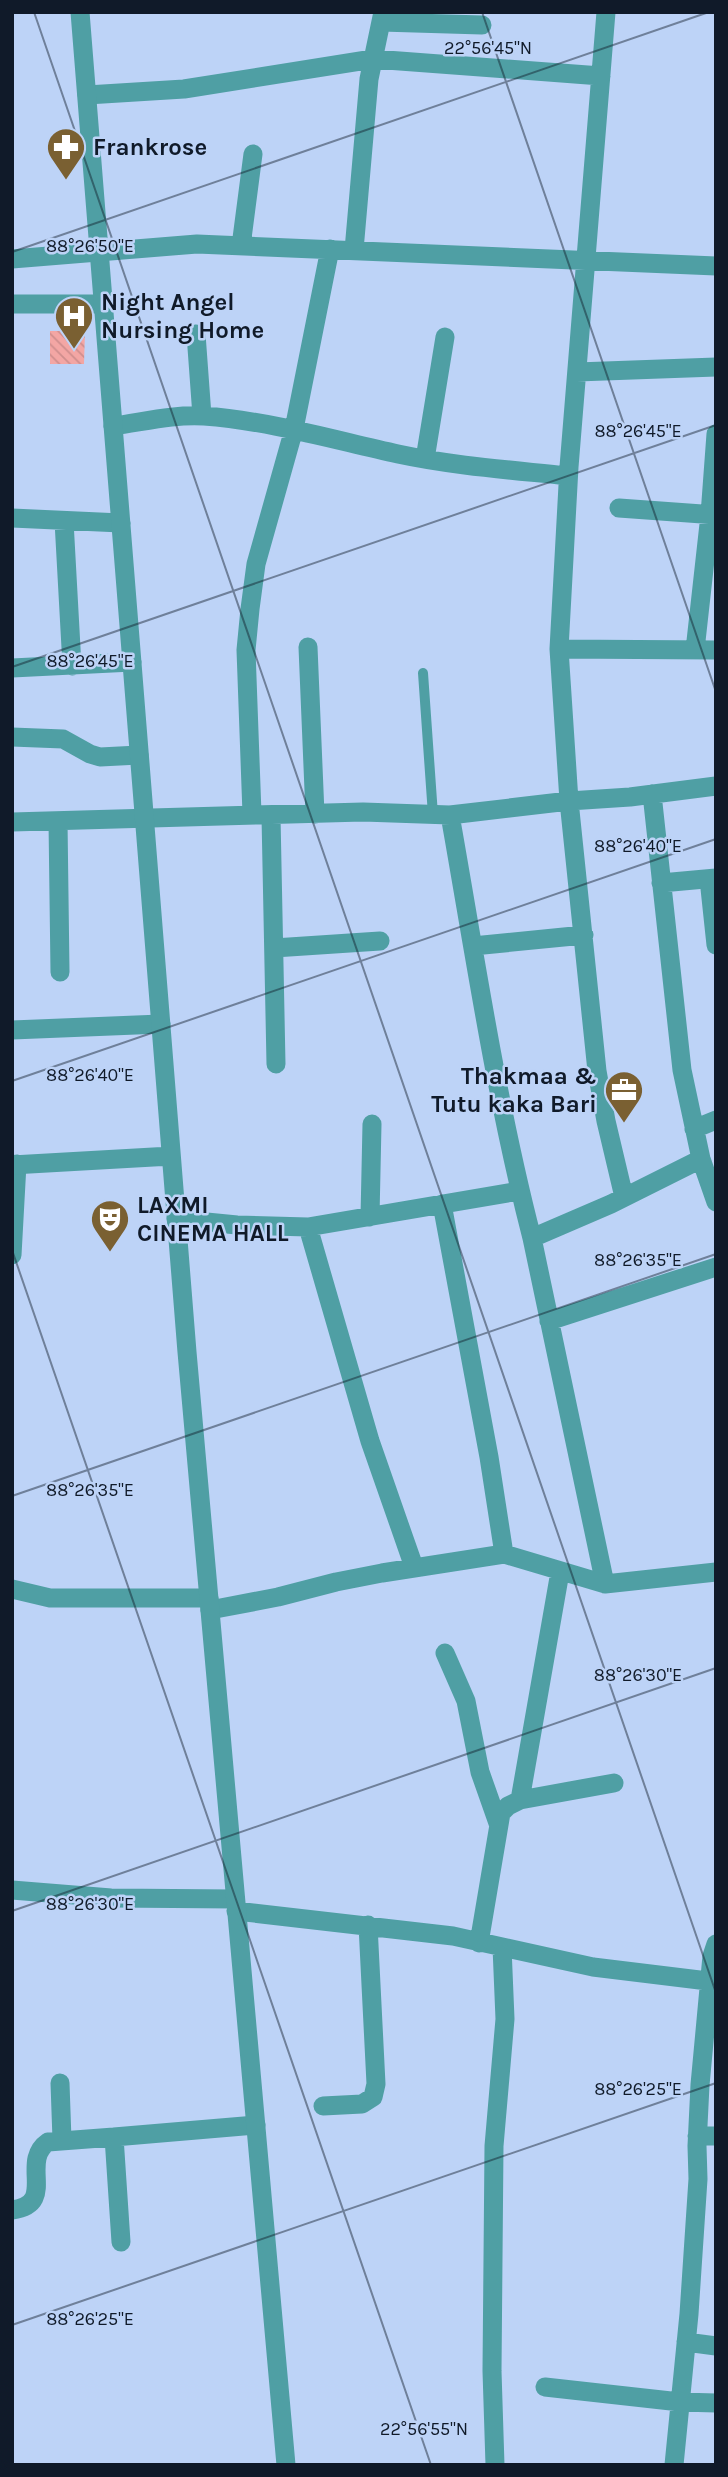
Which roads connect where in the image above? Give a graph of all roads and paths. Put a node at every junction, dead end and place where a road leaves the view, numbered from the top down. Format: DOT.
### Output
graph roads {
  1 [pos="80,12"];
  2 [pos="606,12"];
  3 [pos="382,17"];
  4 [pos="482,25"];
  5 [pos="373,59"];
  6 [pos="601,76"];
  7 [pos="87,96"];
  8 [pos="253,154"];
  9 [pos="241,246"];
  10 [pos="330,249"];
  11 [pos="354,250"];
  12 [pos="99,251"];
  13 [pos="12,259"];
  14 [pos="585,259"];
  15 [pos="716,267"];
  16 [pos="12,304"];
  17 [pos="103,304"];
  18 [pos="196,334"];
  19 [pos="445,337"];
  20 [pos="716,367"];
  21 [pos="576,372"];
  22 [pos="202,416"];
  23 [pos="113,426"];
  24 [pos="294,429"];
  25 [pos="716,434"];
  26 [pos="425,459"];
  27 [pos="568,476"];
  28 [pos="619,508"];
  29 [pos="713,515"];
  30 [pos="12,519"];
  31 [pos="64,520"];
  32 [pos="121,523"];
  33 [pos="307,647"];
  34 [pos="559,649"];
  35 [pos="695,650"];
  36 [pos="716,650"];
  37 [pos="132,662"];
  38 [pos="72,666"];
  39 [pos="12,668"];
  40 [pos="423,673"];
  41 [pos="12,737"];
  42 [pos="139,755"];
  43 [pos="716,786"];
  44 [pos="652,794"];
  45 [pos="569,801"];
  46 [pos="315,814"];
  47 [pos="261,815"];
  48 [pos="441,815"];
  49 [pos="144,818"];
  50 [pos="58,821"];
  51 [pos="12,822"];
  52 [pos="712,878"];
  53 [pos="662,883"];
  54 [pos="584,935"];
  55 [pos="380,941"];
  56 [pos="716,945"];
  57 [pos="473,946"];
  58 [pos="274,947"];
  59 [pos="60,972"];
  60 [pos="161,1024"];
  61 [pos="12,1030"];
  62 [pos="276,1064"];
  63 [pos="716,1120"];
  64 [pos="372,1124"];
  65 [pos="694,1129"];
  66 [pos="171,1156"];
  67 [pos="701,1158"];
  68 [pos="15,1164"];
  69 [pos="519,1191"];
  70 [pos="624,1197"];
  71 [pos="716,1202"];
  72 [pos="443,1204"];
  73 [pos="370,1217"];
  74 [pos="176,1219"];
  75 [pos="308,1227"];
  76 [pos="532,1238"];
  77 [pos="12,1255"];
  78 [pos="716,1267"];
  79 [pos="548,1321"];
  80 [pos="504,1554"];
  81 [pos="414,1567"];
  82 [pos="560,1572"];
  83 [pos="716,1572"];
  84 [pos="605,1584"];
  85 [pos="12,1590"];
  86 [pos="209,1604"];
  87 [pos="445,1653"];
  88 [pos="614,1783"];
  89 [pos="520,1800"];
  90 [pos="498,1823"];
  91 [pos="12,1890"];
  92 [pos="236,1905"];
  93 [pos="368,1925"];
  94 [pos="479,1943"];
  95 [pos="716,1944"];
  96 [pos="502,1947"];
  97 [pos="713,1982"];
  98 [pos="60,2083"];
  99 [pos="323,2106"];
  100 [pos="256,2126"];
  101 [pos="706,2136"];
  102 [pos="114,2137"];
  103 [pos="62,2140"];
  104 [pos="707,2180"];
  105 [pos="12,2210"];
  106 [pos="121,2242"];
  107 [pos="686,2342"];
  108 [pos="716,2346"];
  109 [pos="545,2387"];
  110 [pos="680,2402"];
  111 [pos="716,2403"];
  112 [pos="286,2465"];
  113 [pos="495,2465"];
  114 [pos="674,2465"];
  1 -- 7 [label="street"];
  2 -- 6 [label="street"];
  3 -- 4 [label="street"];
  3 -- 5 [label="street"];
  5 -- 6 [label="street"];
  5 -- 7 [label="street"];
  5 -- 11 [label="street"];
  6 -- 14 [label="street"];
  7 -- 12 [label="street"];
  8 -- 9 [label="street"];
  9 -- 10 [label="street"];
  9 -- 12 [label="street"];
  10 -- 11 [label="street"];
  10 -- 24 [label="street"];
  11 -- 14 [label="street"];
  12 -- 13 [label="street"];
  12 -- 17 [label="street"];
  14 -- 15 [label="street"];
  14 -- 21 [label="street"];
  16 -- 17 [label="street"];
  17 -- 23 [label="street"];
  18 -- 22 [label="street"];
  19 -- 26 [label="street"];
  20 -- 21 [label="street"];
  21 -- 27 [label="street"];
  22 -- 23 [label="street"];
  22 -- 24 [label="street"];
  23 -- 32 [label="street"];
  24 -- 26 [label="street"];
  24 -- 47 [label="street"];
  25 -- 29 [label="street"];
  26 -- 27 [label="street"];
  27 -- 34 [label="street"];
  28 -- 29 [label="street"];
  29 -- 35 [label="street"];
  30 -- 31 [label="street"];
  31 -- 32 [label="street"];
  31 -- 38 [label="street"];
  32 -- 37 [label="street"];
  33 -- 46 [label="street"];
  34 -- 35 [label="street"];
  34 -- 45 [label="street"];
  35 -- 36 [label="street"];
  37 -- 38 [label="street"];
  37 -- 42 [label="street"];
  38 -- 39 [label="street"];
  40 -- 48 [label="lane"];
  41 -- 42 [label="street"];
  42 -- 49 [label="street"];
  43 -- 44 [label="street"];
  44 -- 45 [label="street"];
  44 -- 53 [label="street"];
  45 -- 48 [label="street"];
  45 -- 54 [label="street"];
  46 -- 47 [label="street"];
  46 -- 48 [label="street"];
  47 -- 49 [label="street"];
  47 -- 58 [label="street"];
  48 -- 57 [label="street"];
  49 -- 50 [label="street"];
  49 -- 60 [label="street"];
  50 -- 51 [label="street"];
  50 -- 59 [label="street"];
  52 -- 53 [label="street"];
  52 -- 56 [label="street"];
  53 -- 65 [label="street"];
  54 -- 57 [label="street"];
  54 -- 70 [label="street"];
  55 -- 58 [label="street"];
  57 -- 69 [label="street"];
  58 -- 62 [label="street"];
  60 -- 61 [label="street"];
  60 -- 66 [label="street"];
  63 -- 65 [label="street"];
  64 -- 73 [label="street"];
  65 -- 67 [label="street"];
  66 -- 68 [label="street"];
  66 -- 74 [label="street"];
  67 -- 70 [label="street"];
  67 -- 71 [label="street"];
  68 -- 77 [label="street"];
  69 -- 72 [label="street"];
  69 -- 76 [label="street"];
  70 -- 76 [label="street"];
  72 -- 73 [label="street"];
  72 -- 80 [label="street"];
  73 -- 75 [label="street"];
  74 -- 75 [label="street"];
  74 -- 86 [label="street"];
  75 -- 81 [label="street"];
  76 -- 79 [label="street"];
  78 -- 79 [label="street"];
  79 -- 84 [label="street"];
  80 -- 81 [label="street"];
  80 -- 82 [label="street"];
  81 -- 86 [label="street"];
  82 -- 84 [label="street"];
  82 -- 89 [label="street"];
  83 -- 84 [label="street"];
  85 -- 86 [label="street"];
  86 -- 92 [label="street"];
  87 -- 90 [label="street"];
  88 -- 89 [label="street"];
  89 -- 90 [label="street"];
  90 -- 94 [label="street"];
  91 -- 92 [label="street"];
  92 -- 93 [label="street"];
  92 -- 100 [label="street"];
  93 -- 94 [label="street"];
  93 -- 99 [label="street"];
  94 -- 96 [label="street"];
  95 -- 97 [label="street"];
  96 -- 97 [label="street"];
  96 -- 113 [label="street"];
  97 -- 101 [label="street"];
  98 -- 103 [label="street"];
  100 -- 102 [label="street"];
  100 -- 112 [label="street"];
  101 -- 104 [label="street"];
  102 -- 103 [label="street"];
  102 -- 106 [label="street"];
  103 -- 105 [label="street"];
  104 -- 107 [label="street"];
  107 -- 108 [label="street"];
  107 -- 110 [label="street"];
  109 -- 110 [label="street"];
  110 -- 111 [label="street"];
  110 -- 114 [label="street"];
}
